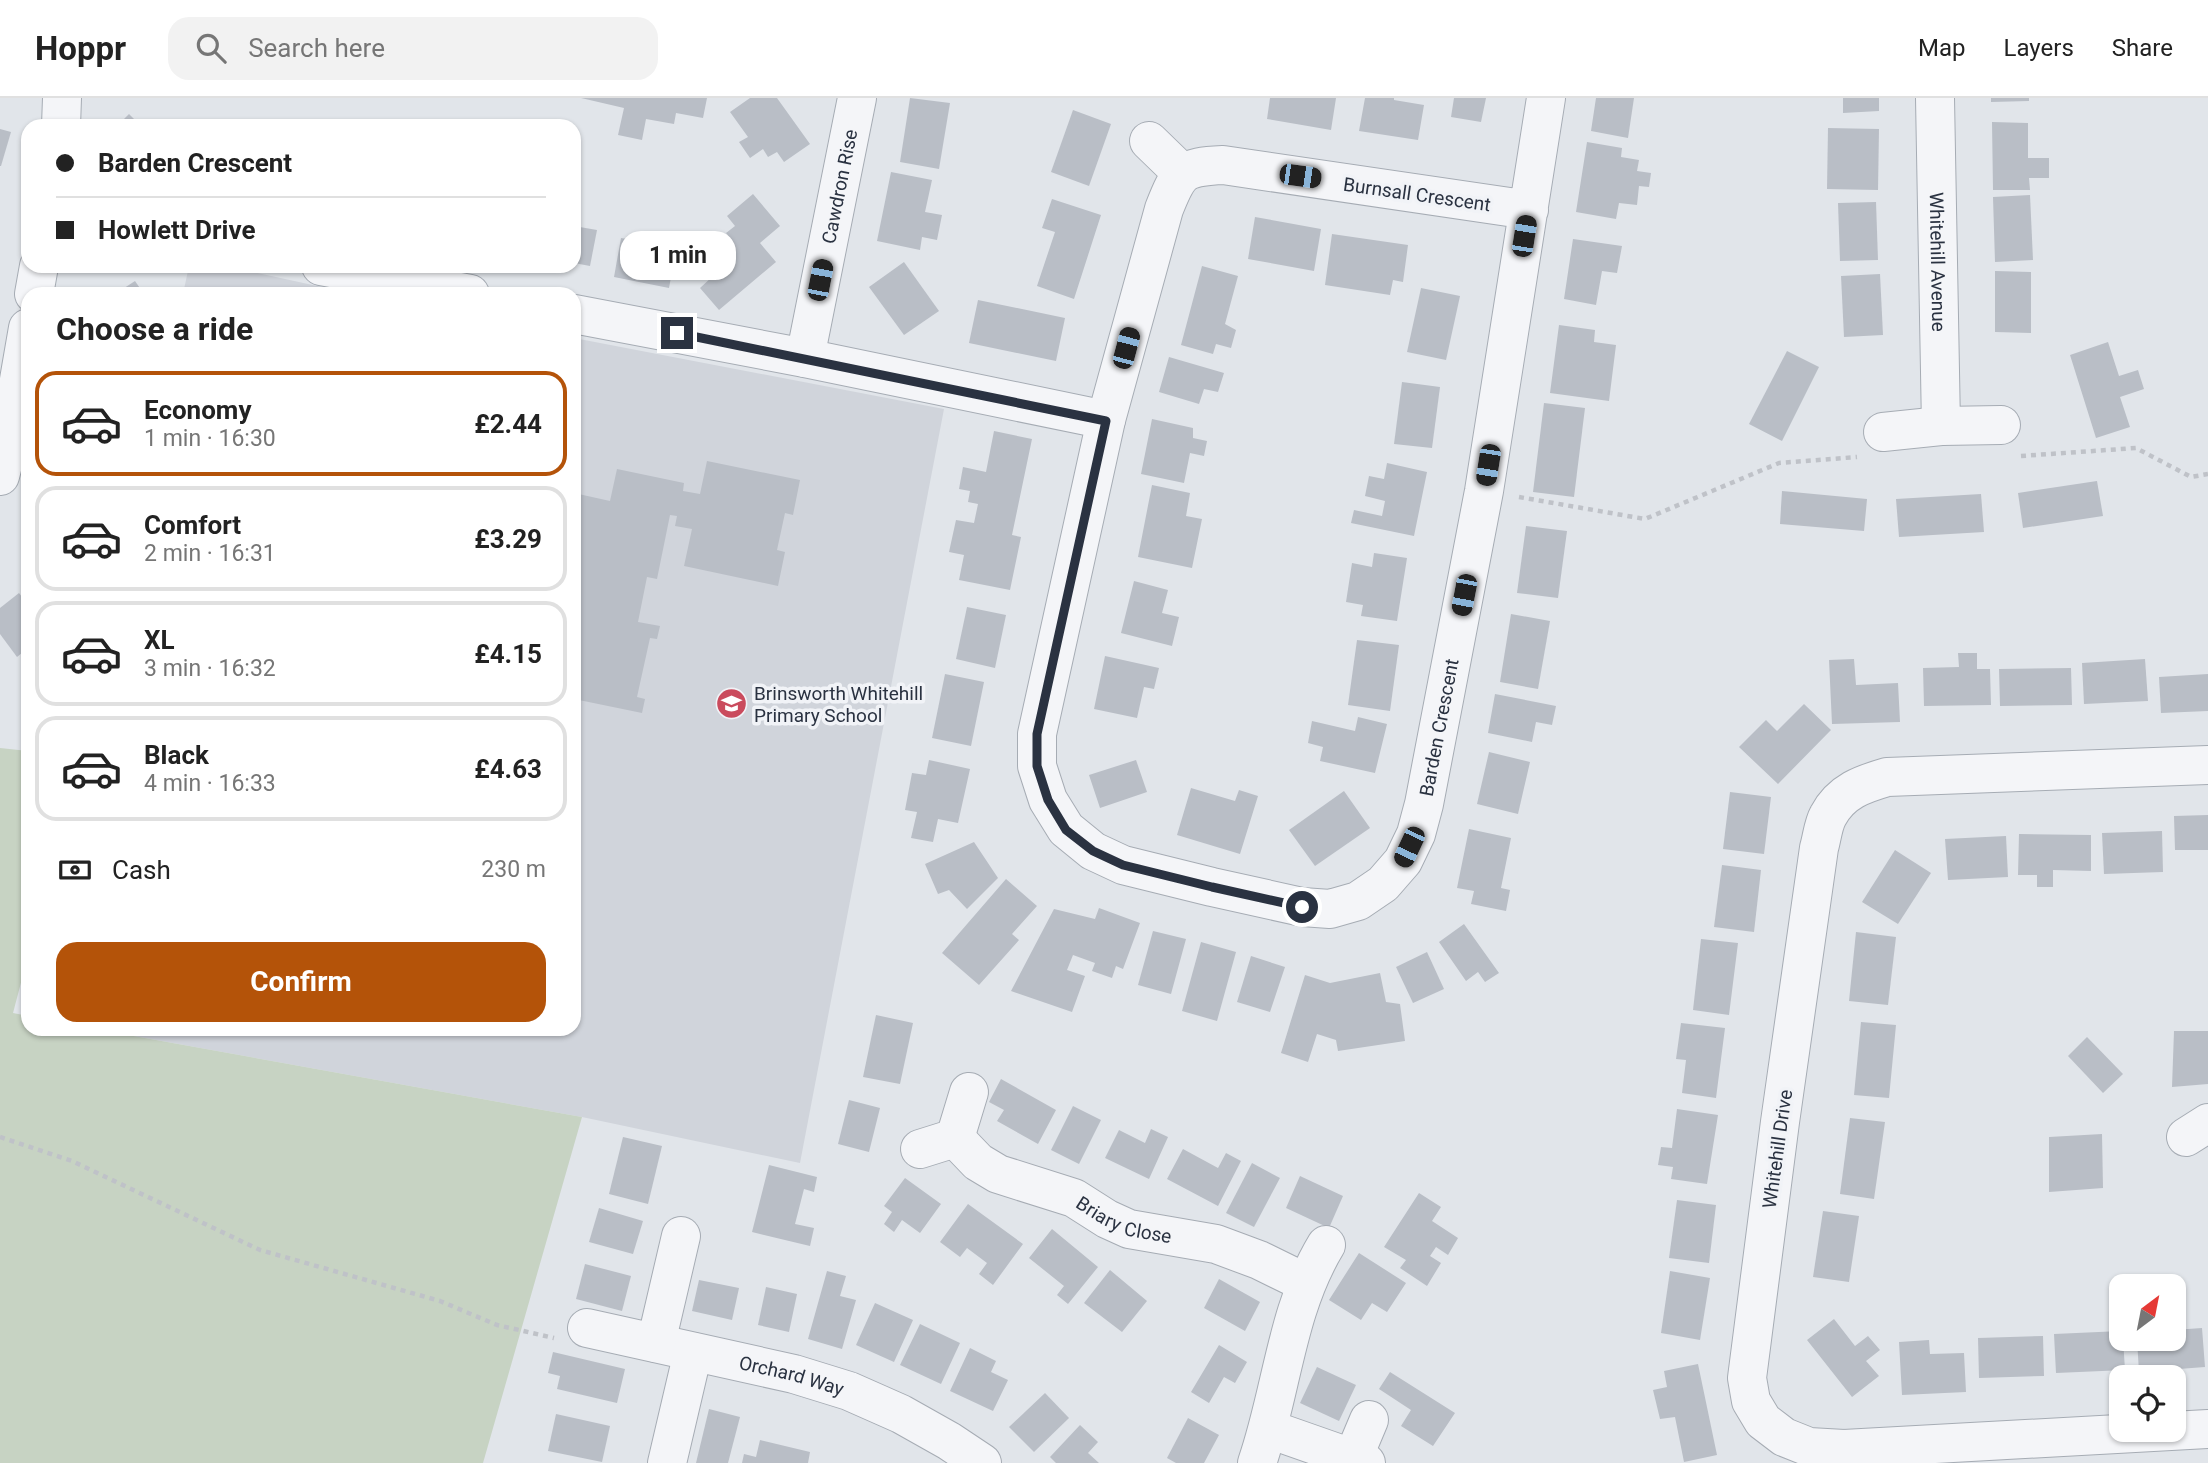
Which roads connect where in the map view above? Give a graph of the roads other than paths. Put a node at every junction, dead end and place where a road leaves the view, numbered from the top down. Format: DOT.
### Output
graph roads {
  1 [pos="62,98"];
  2 [pos="857,98"];
  3 [pos="1546,98"];
  4 [pos="1935,98"];
  5 [pos="61,119"];
  6 [pos="1149,141"];
  7 [pos="1182,173"];
  8 [pos="1528,210"];
  9 [pos="358,273"];
  10 [pos="433,287"];
  11 [pos="581,315"];
  12 [pos="805,358"];
  13 [pos="21,368"];
  14 [pos="1106,421"];
  15 [pos="2001,425"];
  16 [pos="1941,426"];
  17 [pos="1883,432"];
  18 [pos="0,476"];
  19 [pos="2208,765"];
  20 [pos="969,1092"];
  21 [pos="681,1236"];
  22 [pos="1326,1245"];
  23 [pos="1306,1283"];
  24 [pos="587,1328"];
  25 [pos="656,1343"];
  26 [pos="693,1352"];
  27 [pos="1368,1420"];
  28 [pos="2208,1429"];
  29 [pos="1263,1446"];
  30 [pos="1360,1461"];
  31 [pos="667,1463"];
  32 [pos="982,1463"];
  1 -- 5 [label="street"];
  2 -- 12 [label="street, Cawdron Rise"];
  3 -- 8 [label="street, Barden Crescent"];
  4 -- 16 [label="street, Whitehill Avenue"];
  6 -- 7 [label="street"];
  7 -- 8 [label="street, Burnsall Crescent"];
  7 -- 14 [label="street"];
  8 -- 14 [label="street, Barden Crescent"];
  9 -- 10 [label="street"];
  11 -- 12 [label="street"];
  12 -- 14 [label="street"];
  13 -- 18 [label="street"];
  15 -- 16 [label="street"];
  16 -- 17 [label="street"];
  19 -- 28 [label="street, Whitehill Drive"];
  20 -- 23 [label="street, Briary Close"];
  21 -- 25 [label="street"];
  22 -- 23 [label="street"];
  23 -- 29 [label="street"];
  24 -- 25 [label="street, Orchard Way"];
  25 -- 26 [label="street, Orchard Way"];
  26 -- 31 [label="street"];
  26 -- 32 [label="street, Orchard Way"];
  27 -- 30 [label="street"];
  29 -- 30 [label="street"];
}
